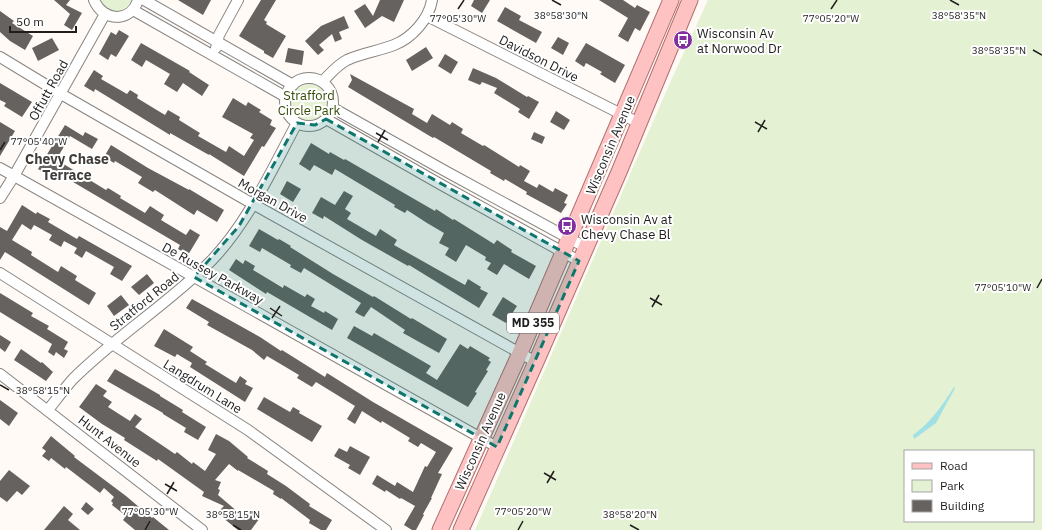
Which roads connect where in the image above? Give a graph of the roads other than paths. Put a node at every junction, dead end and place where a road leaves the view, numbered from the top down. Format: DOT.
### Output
graph roads {
  1 [pos="94,0"];
  2 [pos="138,0"];
  3 [pos="144,0"];
  4 [pos="238,0"];
  5 [pos="432,0"];
  6 [pos="671,0"];
  7 [pos="690,0"];
  8 [pos="133,10"];
  9 [pos="105,14"];
  10 [pos="427,16"];
  11 [pos="217,42"];
  12 [pos="214,56"];
  13 [pos="0,57"];
  14 [pos="322,82"];
  15 [pos="293,85"];
  16 [pos="60,94"];
  17 [pos="286,97"];
  18 [pos="333,108"];
  19 [pos="623,115"];
  20 [pos="326,119"];
  21 [pos="297,123"];
  22 [pos="639,123"];
  23 [pos="0,168"];
  24 [pos="447,172"];
  25 [pos="14,176"];
  26 [pos="440,184"];
  27 [pos="0,198"];
  28 [pos="253,204"];
  29 [pos="566,245"];
  30 [pos="582,254"];
  31 [pos="0,273"];
  32 [pos="194,277"];
  33 [pos="112,344"];
  34 [pos="520,354"];
  35 [pos="536,362"];
  36 [pos="0,374"];
  37 [pos="48,410"];
  38 [pos="481,439"];
  39 [pos="497,447"];
  40 [pos="202,530"];
  41 [pos="386,530"];
  42 [pos="440,530"];
  43 [pos="460,530"];
  1 -- 9 [label="street"];
  2 -- 8 [label="street"];
  3 -- 11 [label="street"];
  4 -- 11 [label="street"];
  5 -- 10 [label="street"];
  6 -- 19 [label="main road, Wisconsin Avenue / MD 355"];
  7 -- 22 [label="main road, Wisconsin Avenue / MD 355"];
  8 -- 9 [label="street"];
  8 -- 12 [label="street"];
  9 -- 16 [label="street, Offutt Road"];
  10 -- 14 [label="street"];
  10 -- 19 [label="street, Davidson Drive"];
  11 -- 12 [label="street"];
  11 -- 15 [label="street"];
  12 -- 17 [label="street"];
  13 -- 16 [label="street, Morgan Drive"];
  14 -- 15 [label="street"];
  14 -- 18 [label="street"];
  15 -- 17 [label="street"];
  16 -- 25 [label="street, Offutt Road"];
  16 -- 28 [label="street, Morgan Drive"];
  17 -- 21 [label="street"];
  18 -- 20 [label="street"];
  18 -- 24 [label="street"];
  19 -- 22 [label="street, Davidson Drive"];
  19 -- 29 [label="main road, Wisconsin Avenue / MD 355"];
  20 -- 21 [label="street"];
  20 -- 26 [label="street"];
  21 -- 28 [label="street, Stratford Road"];
  22 -- 30 [label="main road, Wisconsin Avenue / MD 355"];
  23 -- 25 [label="street, De Russey Parkway"];
  24 -- 26 [label="street"];
  24 -- 29 [label="street"];
  25 -- 27 [label="street, Offutt Road"];
  25 -- 32 [label="street, De Russey Parkway"];
  26 -- 29 [label="street"];
  28 -- 32 [label="street, Stratford Road"];
  28 -- 34 [label="street, Morgan Drive"];
  29 -- 30 [label="street"];
  29 -- 30 [label="street"];
  29 -- 34 [label="main road, Wisconsin Avenue / MD 355"];
  30 -- 35 [label="main road, Wisconsin Avenue / MD 355"];
  31 -- 33 [label="street, Langdrum Lane"];
  32 -- 33 [label="street, Stratford Road"];
  32 -- 38 [label="street, De Russey Parkway"];
  33 -- 37 [label="street, Stratford Road"];
  33 -- 41 [label="street, Langdrum Lane"];
  34 -- 35 [label="street, Morgan Drive"];
  34 -- 38 [label="main road, Wisconsin Avenue / MD 355"];
  35 -- 39 [label="main road, Wisconsin Avenue / MD 355"];
  36 -- 37 [label="street, Hunt Avenue"];
  37 -- 40 [label="street, Hunt Avenue"];
  38 -- 39 [label="street, De Russey Parkway"];
  38 -- 42 [label="main road, Wisconsin Avenue / MD 355"];
  39 -- 43 [label="main road, Wisconsin Avenue / MD 355"];
}
